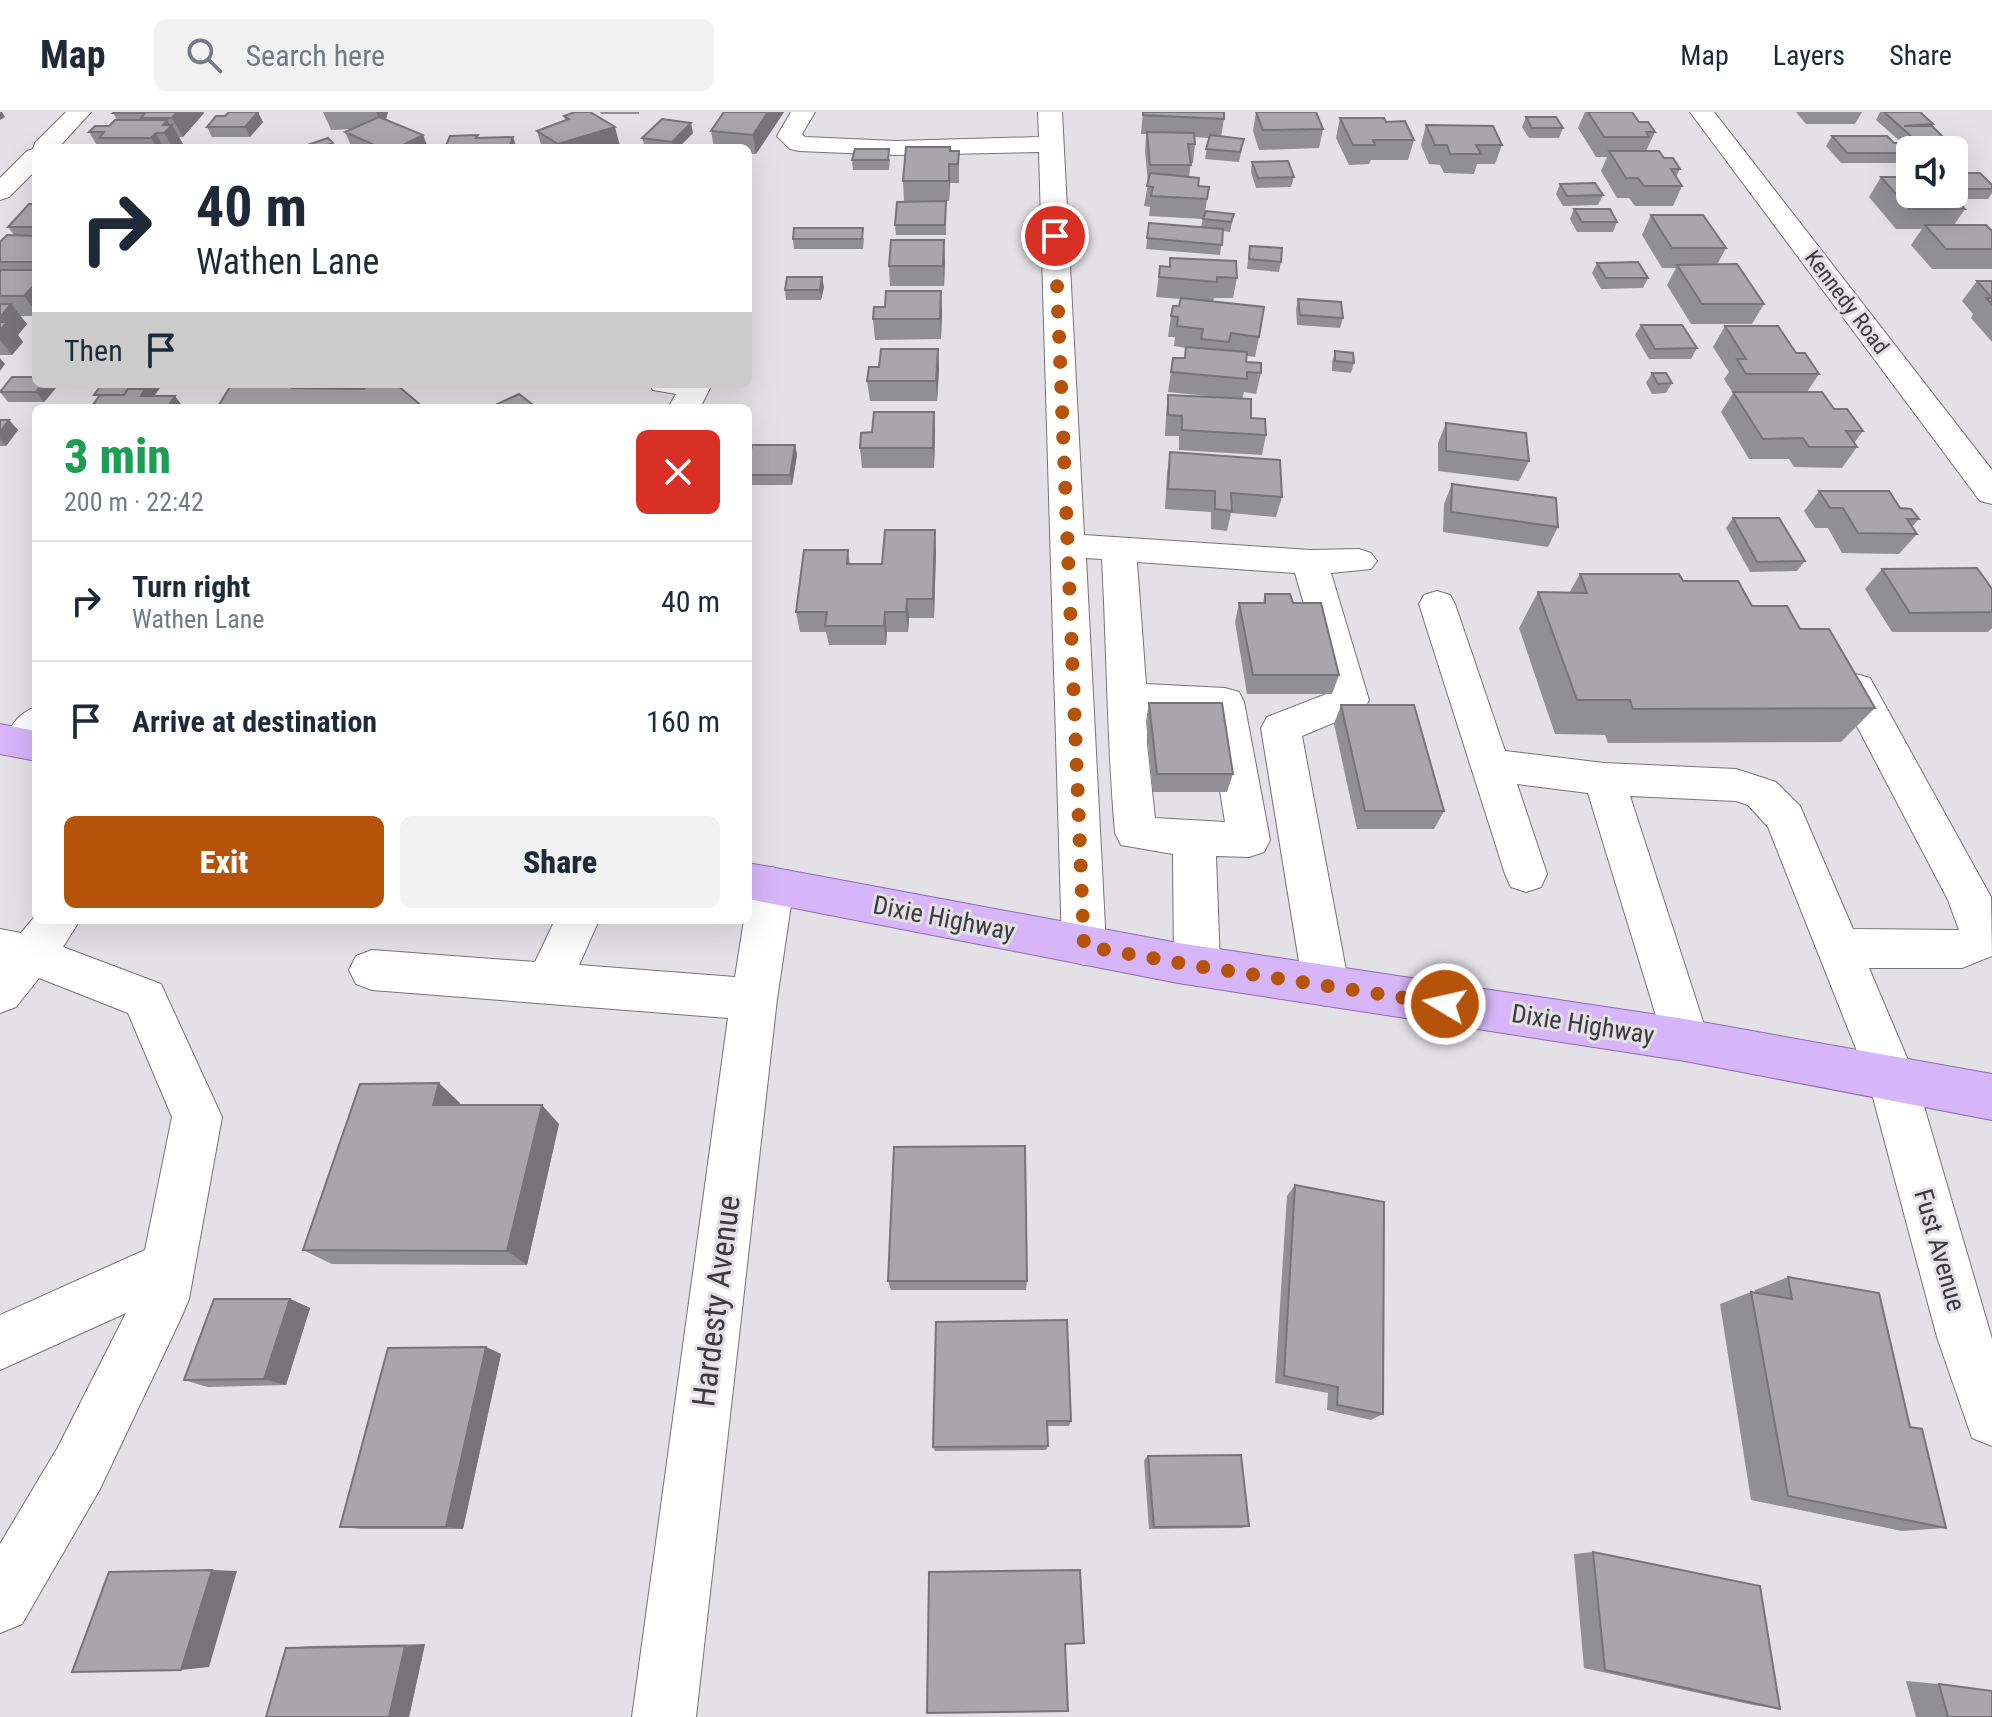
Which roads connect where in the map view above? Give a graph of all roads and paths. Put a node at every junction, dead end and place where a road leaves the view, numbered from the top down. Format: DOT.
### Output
graph roads {
  1 [pos="79,112"];
  2 [pos="803,112"];
  3 [pos="1702,112"];
  4 [pos="1050,128"];
  5 [pos="48,144"];
  6 [pos="32,160"];
  7 [pos="0,192"];
  8 [pos="1992,493"];
  9 [pos="1067,545"];
  10 [pos="1119,548"];
  11 [pos="1359,561"];
  12 [pos="1310,562"];
  13 [pos="1437,604"];
  14 [pos="1071,632"];
  15 [pos="1124,633"];
  16 [pos="1856,688"];
  17 [pos="1128,698"];
  18 [pos="1127,744"];
  19 [pos="1075,745"];
  20 [pos="1490,765"];
  21 [pos="1604,779"];
  22 [pos="1194,839"];
  23 [pos="1526,874"];
  24 [pos="760,883"];
  25 [pos="575,924"];
  26 [pos="1084,946"];
  27 [pos="1838,948"];
  28 [pos="22,954"];
  29 [pos="1197,966"];
  30 [pos="372,970"];
  31 [pos="548,984"];
  32 [pos="1326,986"];
  33 [pos="754,999"];
  34 [pos="1685,1040"];
  35 [pos="1892,1079"];
  36 [pos="1992,1097"];
  37 [pos="169,1266"];
  38 [pos="1978,1340"];
  39 [pos="0,1343"];
  40 [pos="1992,1418"];
  41 [pos="0,1602"];
  42 [pos="664,1717"];
  1 -- 5 [label="street"];
  2 -- 4 [label="street"];
  3 -- 8 [label="street, Kennedy Road"];
  4 -- 9 [label="street"];
  6 -- 7 [label="street"];
  9 -- 10 [label="street"];
  9 -- 14 [label="street"];
  10 -- 12 [label="street"];
  10 -- 15 [label="street"];
  11 -- 12 [label="street"];
  12 -- 32 [label="street"];
  13 -- 20 [label="street"];
  14 -- 15 [label="street"];
  14 -- 19 [label="street"];
  15 -- 17 [label="street"];
  16 -- 27 [label="street"];
  17 -- 18 [label="street"];
  17 -- 22 [label="street"];
  18 -- 19 [label="street"];
  18 -- 22 [label="street"];
  19 -- 26 [label="street"];
  20 -- 21 [label="street, Fust Avenue"];
  20 -- 23 [label="street"];
  21 -- 27 [label="street, Fust Avenue"];
  21 -- 34 [label="street"];
  22 -- 29 [label="street"];
  24 -- 26 [label="main road, Dixie Highway"];
  24 -- 33 [label="street, Hardesty Avenue"];
  25 -- 31 [label="street"];
  26 -- 29 [label="main road, Dixie Highway"];
  27 -- 35 [label="street, Fust Avenue"];
  28 -- 37 [label="street"];
  29 -- 32 [label="main road, Dixie Highway"];
  30 -- 31 [label="street"];
  31 -- 33 [label="street"];
  32 -- 34 [label="main road, Dixie Highway"];
  33 -- 42 [label="street, Hardesty Avenue"];
  34 -- 35 [label="main road, Dixie Highway"];
  35 -- 36 [label="main road, Dixie Highway"];
  35 -- 38 [label="street, Fust Avenue"];
  37 -- 39 [label="street"];
  37 -- 41 [label="street"];
  38 -- 40 [label="street, Fust Avenue"];
}
